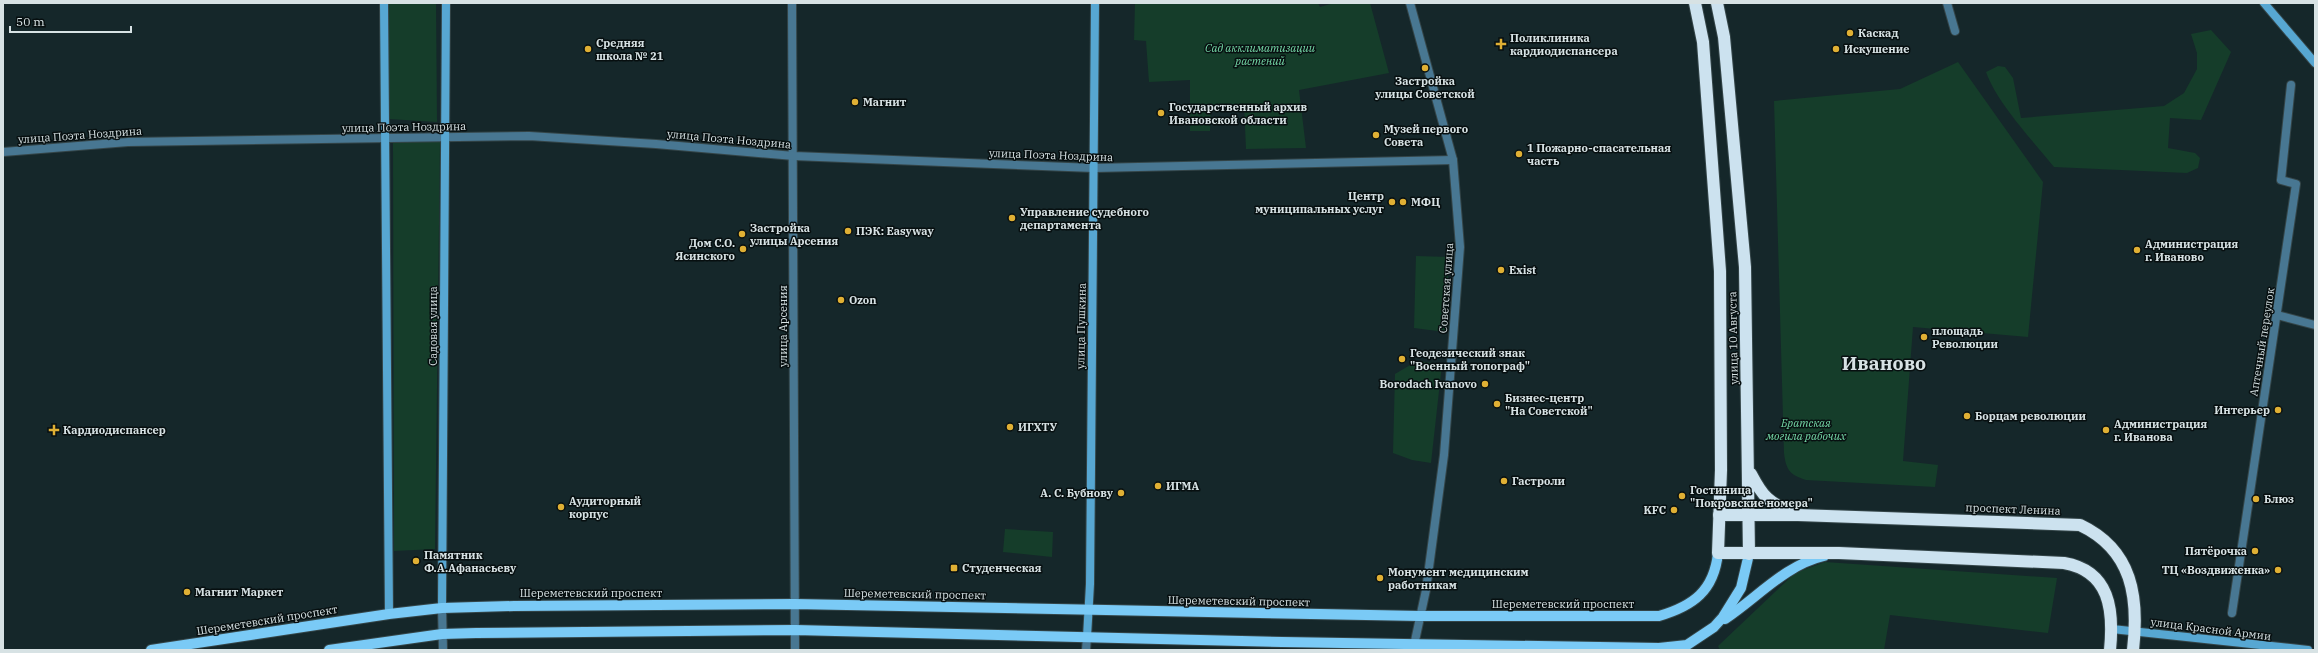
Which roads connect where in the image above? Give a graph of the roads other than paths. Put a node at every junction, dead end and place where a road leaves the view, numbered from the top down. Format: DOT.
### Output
graph roads {
  1 [pos="384,3"];
  2 [pos="446,3"];
  3 [pos="792,3"];
  4 [pos="1095,3"];
  5 [pos="1410,3"];
  6 [pos="1695,3"];
  7 [pos="1717,3"];
  8 [pos="1948,3"];
  9 [pos="2264,3"];
  10 [pos="1955,31"];
  11 [pos="2315,63"];
  12 [pos="2291,85"];
  13 [pos="385,138"];
  14 [pos="445,138"];
  15 [pos="3,152"];
  16 [pos="794,156"];
  17 [pos="1453,160"];
  18 [pos="1094,168"];
  19 [pos="2277,315"];
  20 [pos="2315,325"];
  21 [pos="1749,471"];
  22 [pos="1720,515"];
  23 [pos="1750,515"];
  24 [pos="1798,515"];
  25 [pos="1718,553"];
  26 [pos="1839,553"];
  27 [pos="1749,554"];
  28 [pos="794,604"];
  29 [pos="442,608"];
  30 [pos="1089,609"];
  31 [pos="1681,609"];
  32 [pos="2232,613"];
  33 [pos="389,614"];
  34 [pos="1420,616"];
  35 [pos="1714,626"];
  36 [pos="2112,629"];
  37 [pos="795,630"];
  38 [pos="2135,631"];
  39 [pos="442,634"];
  40 [pos="1087,637"];
  41 [pos="1414,647"];
  42 [pos="1687,647"];
  43 [pos="151,650"];
  44 [pos="329,650"];
  45 [pos="443,650"];
  46 [pos="795,650"];
  47 [pos="1086,650"];
  48 [pos="2110,650"];
  49 [pos="2133,650"];
  50 [pos="2308,650"];
  1 -- 13 [label="street"];
  2 -- 14 [label="street, Садовая улица"];
  3 -- 16 [label="street, улица Арсения"];
  4 -- 18 [label="street, улица Пушкина"];
  5 -- 17 [label="street, Советская улица"];
  6 -- 22 [label="highway, улица 10 Августа"];
  7 -- 21 [label="highway, улица 10 Августа"];
  8 -- 10 [label="street"];
  9 -- 11 [label="street"];
  12 -- 19 [label="street, Аптечный переулок"];
  13 -- 14 [label="street, улица Поэта Ноздрина"];
  13 -- 15 [label="street, улица Поэта Ноздрина"];
  13 -- 33 [label="street"];
  14 -- 16 [label="street, улица Поэта Ноздрина"];
  14 -- 29 [label="street, Садовая улица"];
  16 -- 18 [label="street, улица Поэта Ноздрина"];
  16 -- 28 [label="street, улица Арсения"];
  17 -- 18 [label="street, улица Поэта Ноздрина"];
  17 -- 34 [label="street, Советская улица"];
  18 -- 30 [label="street, улица Пушкина"];
  19 -- 20 [label="street"];
  19 -- 32 [label="street, Аптечный переулок"];
  21 -- 23 [label="highway, улица 10 Августа"];
  21 -- 24 [label="highway, проспект Ленина"];
  22 -- 23 [label="highway, проспект Ленина"];
  22 -- 25 [label="highway, улица 10 Августа"];
  23 -- 24 [label="highway, проспект Ленина"];
  23 -- 27 [label="highway, улица 10 Августа"];
  24 -- 38 [label="highway, проспект Ленина"];
  25 -- 27 [label="highway"];
  25 -- 31 [label="main road, улица 10 Августа"];
  26 -- 27 [label="highway"];
  26 -- 35 [label="main road"];
  26 -- 36 [label="highway"];
  27 -- 35 [label="main road, улица 10 Августа"];
  28 -- 29 [label="main road, Шереметевский проспект"];
  28 -- 30 [label="main road, Шереметевский проспект"];
  28 -- 37 [label="street, улица Арсения"];
  29 -- 33 [label="main road, Шереметевский проспект"];
  29 -- 39 [label="street, Садовая улица"];
  30 -- 34 [label="main road, Шереметевский проспект"];
  30 -- 40 [label="street, улица Пушкина"];
  31 -- 34 [label="main road, Шереметевский проспект"];
  33 -- 43 [label="main road, Шереметевский проспект"];
  34 -- 41 [label="street, Советская улица"];
  35 -- 42 [label="main road, улица 10 Августа"];
  36 -- 38 [label="street, улица Красной Армии"];
  36 -- 48 [label="highway"];
  37 -- 39 [label="main road"];
  37 -- 40 [label="main road"];
  37 -- 46 [label="street, улица Арсения"];
  38 -- 49 [label="highway, проспект Ленина"];
  38 -- 50 [label="street, улица Красной Армии"];
  39 -- 44 [label="main road"];
  39 -- 45 [label="street, Садовая улица"];
  40 -- 41 [label="main road"];
  40 -- 47 [label="street, улица Пушкина"];
  41 -- 42 [label="main road"];
}
